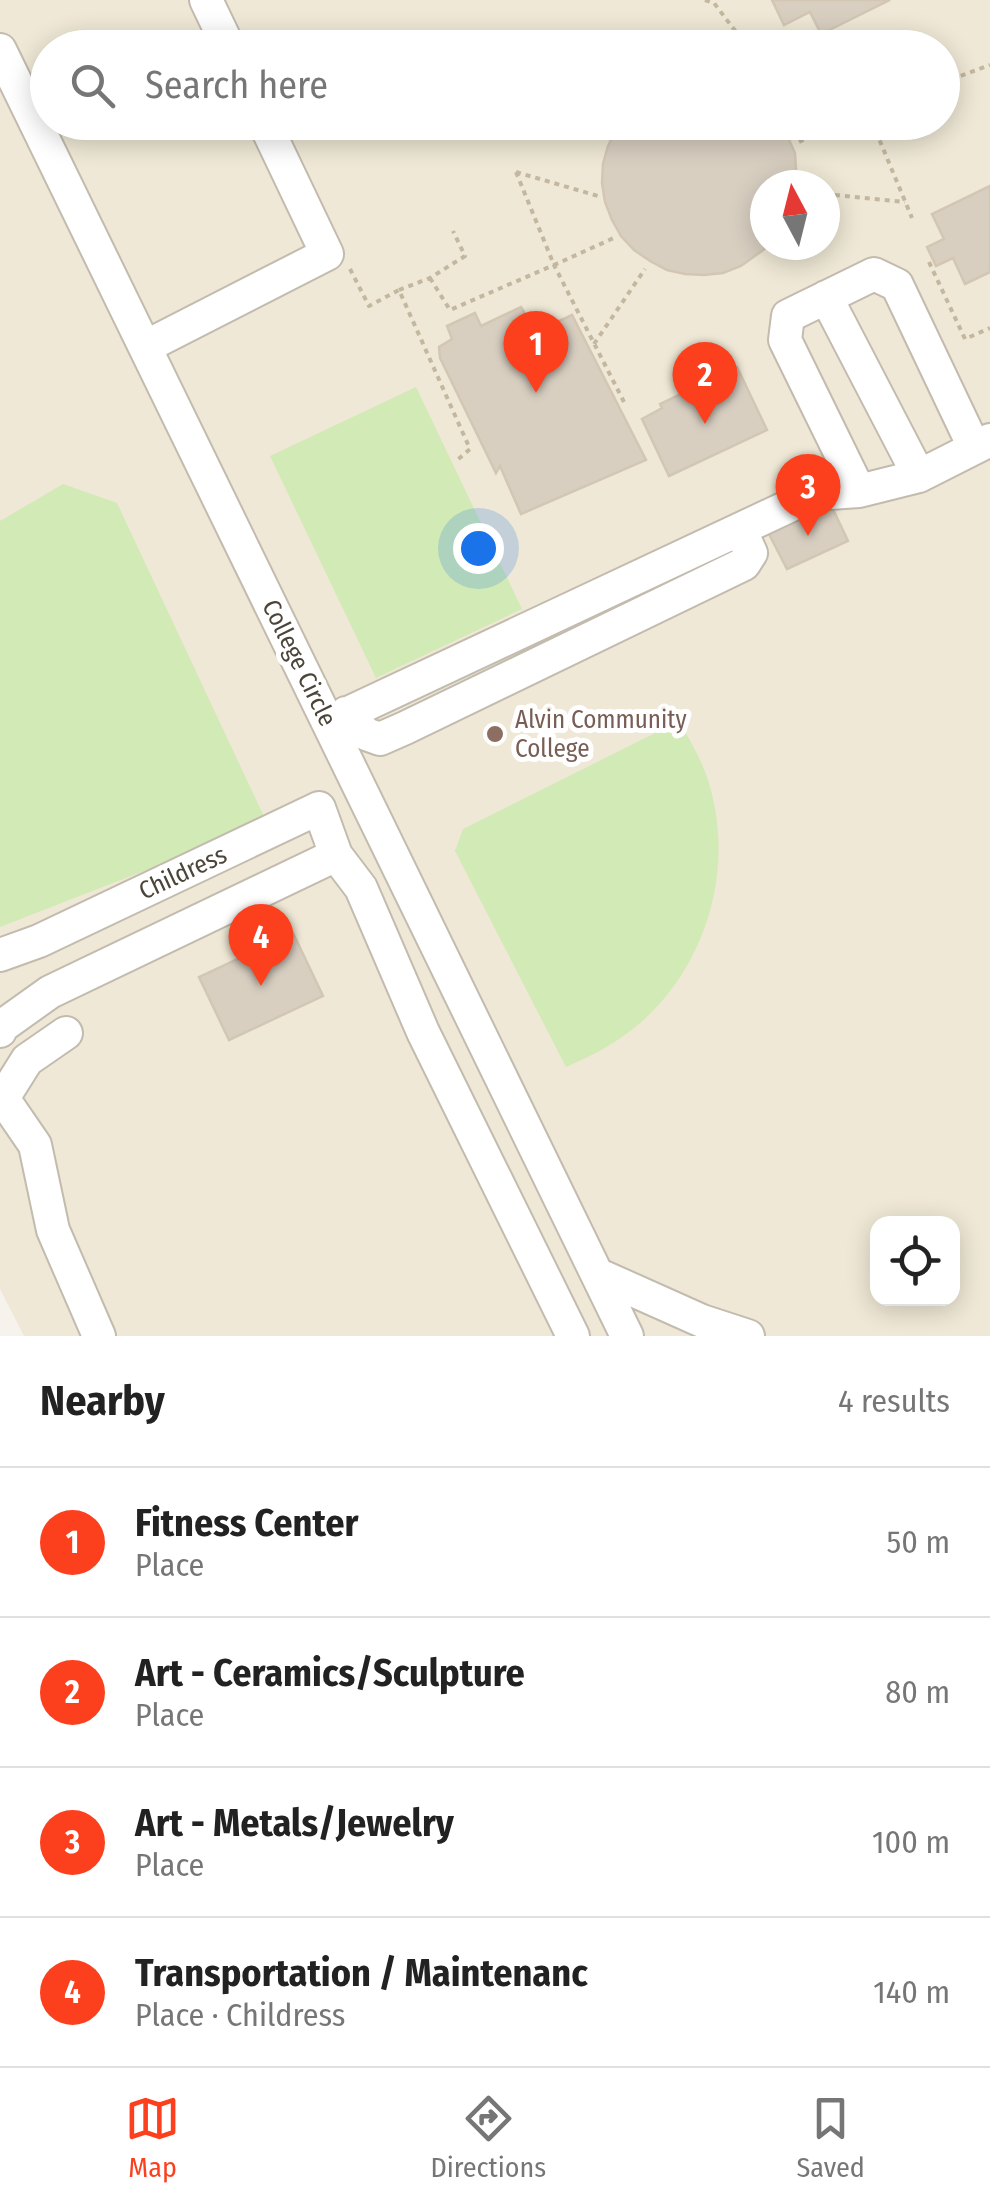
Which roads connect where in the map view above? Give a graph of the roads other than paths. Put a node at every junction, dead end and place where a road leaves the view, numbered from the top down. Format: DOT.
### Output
graph roads {
  1 [pos="206,0"];
  2 [pos="220,30"];
  3 [pos="0,50"];
  4 [pos="30,111"];
  5 [pos="44,140"];
  6 [pos="273,140"];
  7 [pos="826,296"];
  8 [pos="145,347"];
  9 [pos="982,444"];
  10 [pos="919,476"];
  11 [pos="859,491"];
  12 [pos="337,718"];
  13 [pos="336,855"];
  14 [pos="0,955"];
  15 [pos="0,1031"];
  16 [pos="66,1033"];
  17 [pos="1,1099"];
  18 [pos="599,1275"];
  19 [pos="99,1336"];
  20 [pos="572,1336"];
  21 [pos="627,1336"];
  22 [pos="748,1336"];
  1 -- 2 [label="street"];
  3 -- 4 [label="street, College Circle"];
  5 -- 8 [label="street, College Circle"];
  6 -- 8 [label="street"];
  7 -- 9 [label="street"];
  7 -- 10 [label="street"];
  7 -- 11 [label="street"];
  8 -- 12 [label="street, College Circle"];
  9 -- 10 [label="street"];
  10 -- 11 [label="street"];
  11 -- 12 [label="street"];
  12 -- 18 [label="street, College Circle"];
  13 -- 14 [label="street, Childress"];
  13 -- 15 [label="street"];
  13 -- 20 [label="street, Childress"];
  16 -- 17 [label="street"];
  17 -- 19 [label="street"];
  18 -- 21 [label="street, College Circle"];
  18 -- 22 [label="street"];
}
